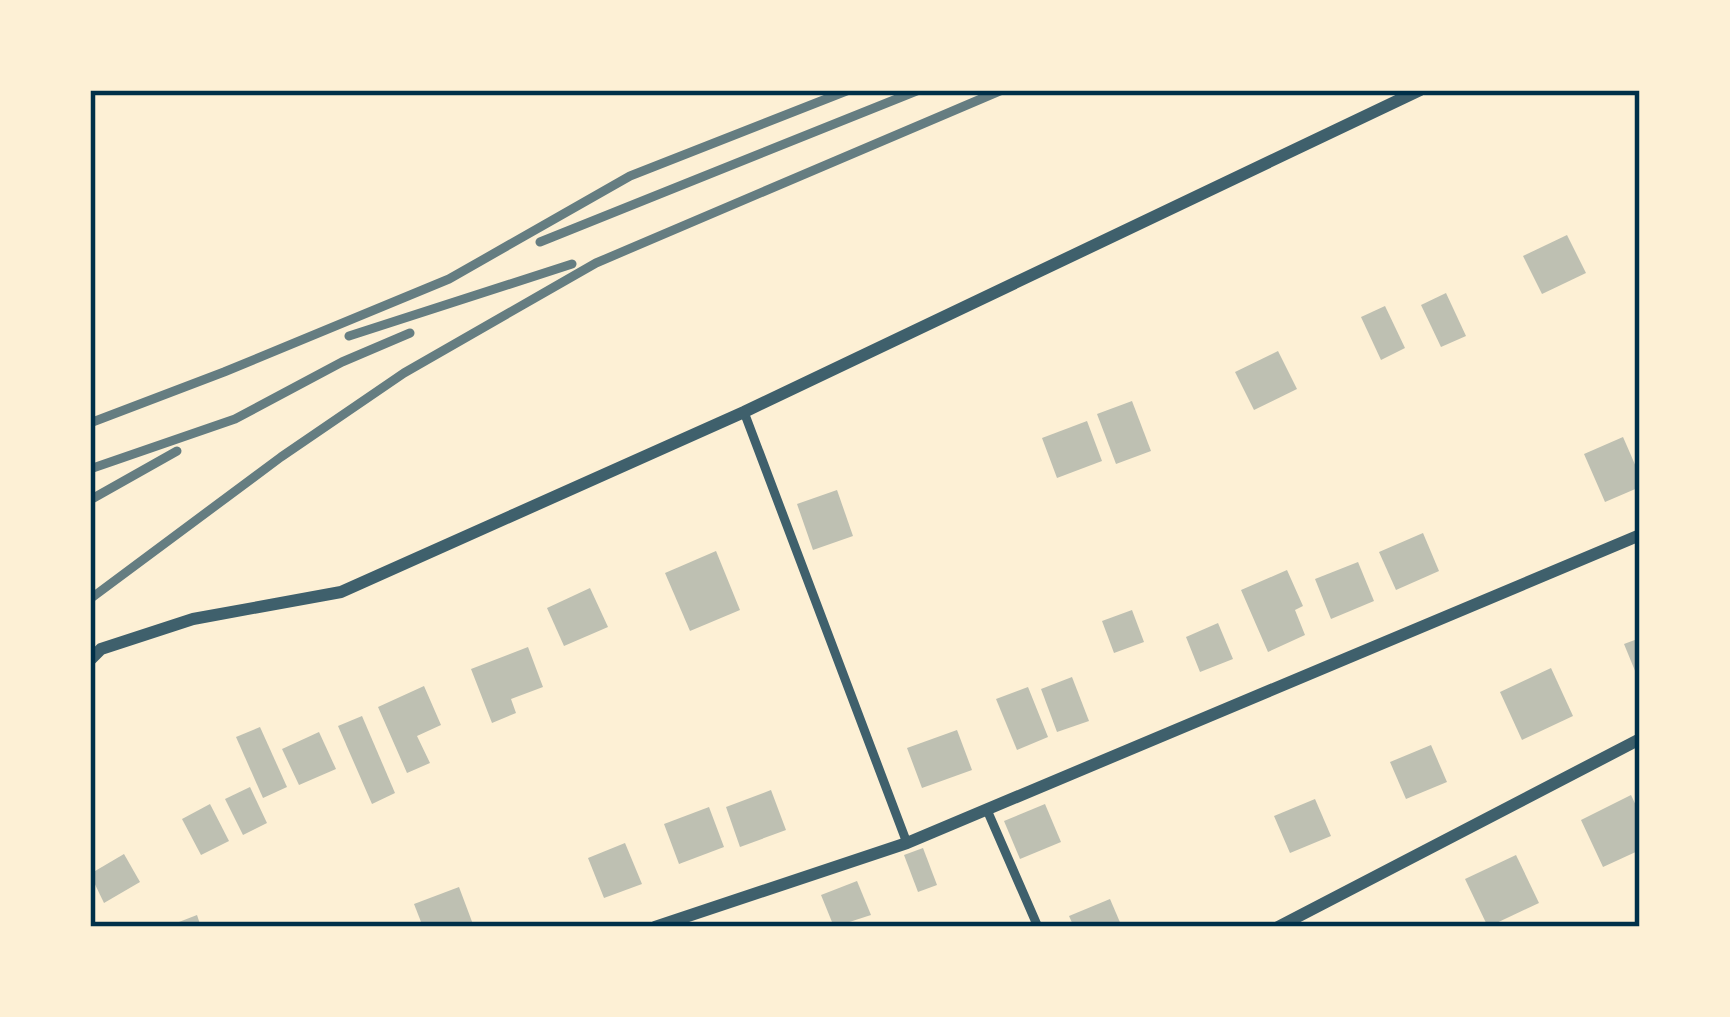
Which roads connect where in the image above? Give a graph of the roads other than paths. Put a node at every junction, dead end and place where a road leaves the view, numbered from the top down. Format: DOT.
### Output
graph roads {
  1 [pos="1420,90"];
  2 [pos="744,412"];
  3 [pos="1640,535"];
  4 [pos="90,660"];
  5 [pos="1640,739"];
  6 [pos="987,810"];
  7 [pos="907,843"];
  8 [pos="655,927"];
  9 [pos="1038,927"];
  10 [pos="1278,927"];
  1 -- 2 [label="street"];
  2 -- 4 [label="street"];
  2 -- 7 [label="lane"];
  3 -- 6 [label="street"];
  5 -- 10 [label="street"];
  6 -- 7 [label="street"];
  6 -- 9 [label="lane"];
  7 -- 8 [label="street"];
}
